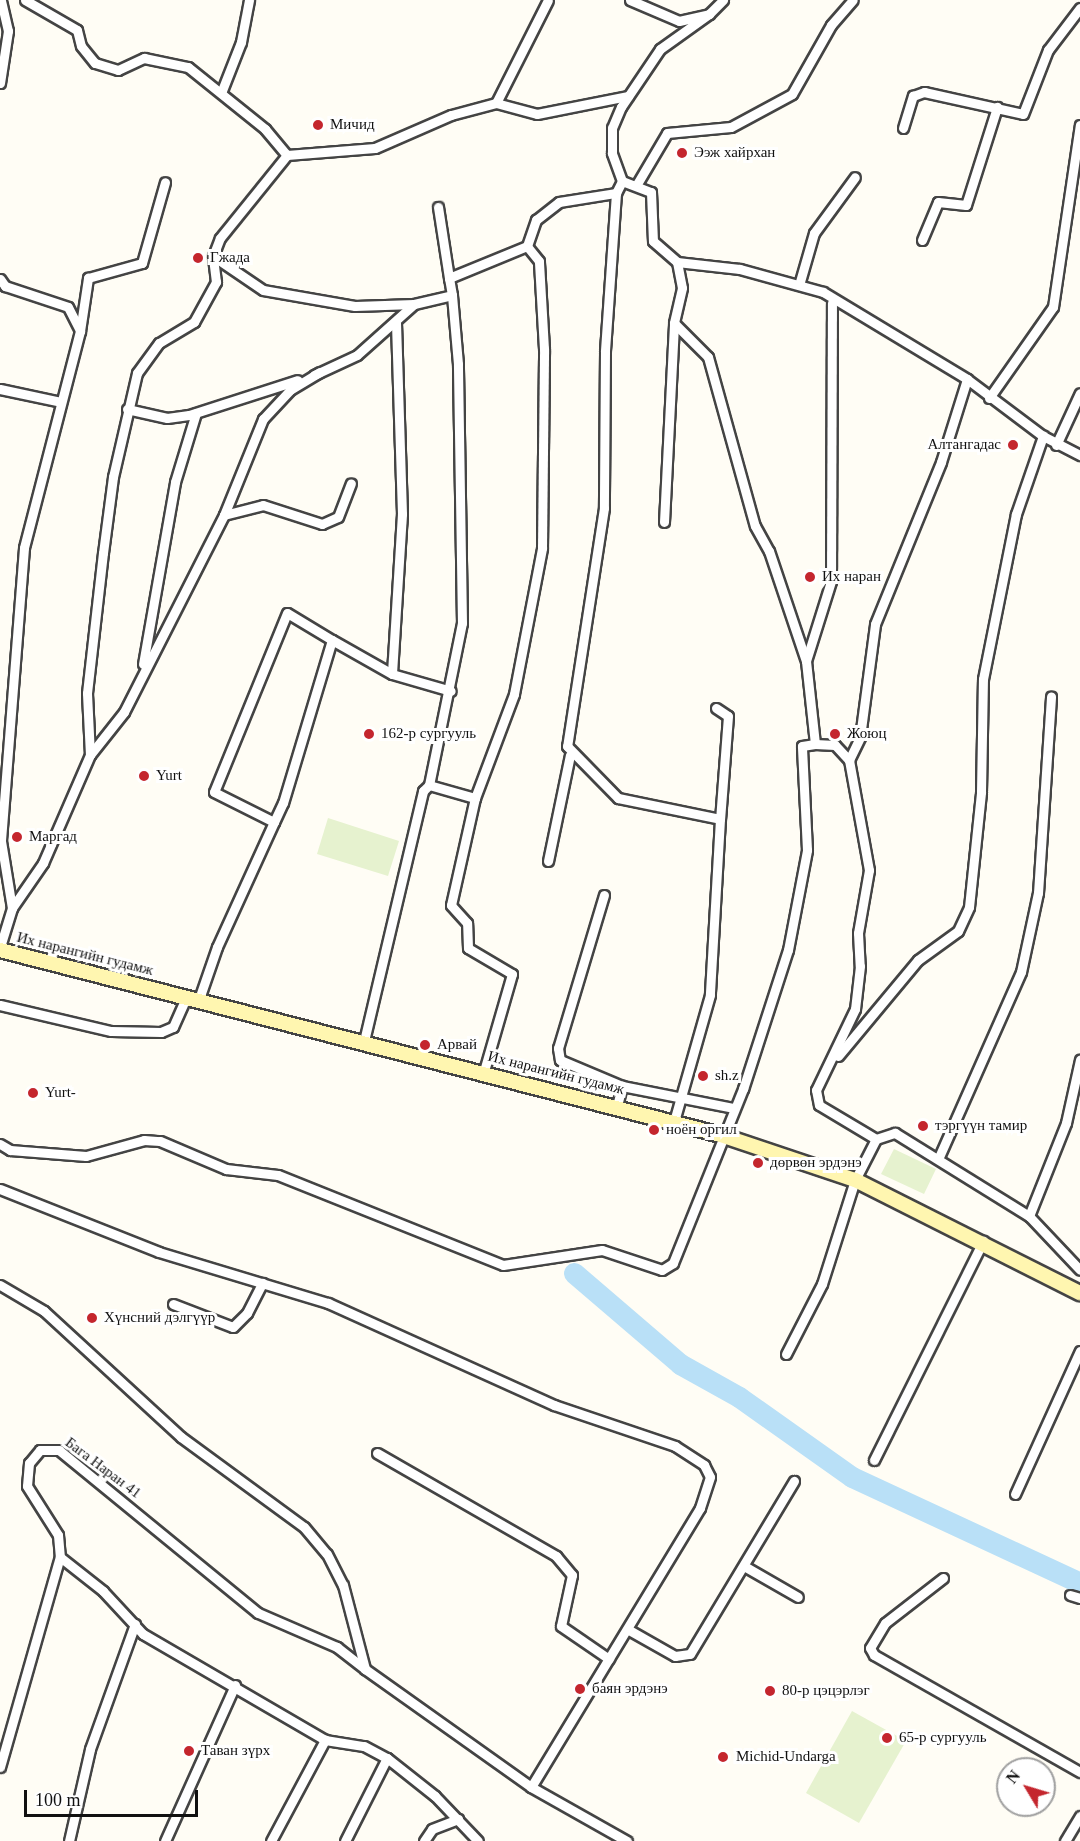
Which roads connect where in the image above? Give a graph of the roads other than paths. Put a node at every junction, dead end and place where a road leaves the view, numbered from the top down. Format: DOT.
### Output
graph roads {
  1 [pos="1,0"];
  2 [pos="25,0"];
  3 [pos="249,0"];
  4 [pos="548,0"];
  5 [pos="630,0"];
  6 [pos="723,0"];
  7 [pos="853,0"];
  8 [pos="1080,8"];
  9 [pos="710,14"];
  10 [pos="0,83"];
  11 [pos="221,93"];
  12 [pos="628,96"];
  13 [pos="496,103"];
  14 [pos="997,107"];
  15 [pos="1080,125"];
  16 [pos="903,128"];
  17 [pos="287,155"];
  18 [pos="855,177"];
  19 [pos="622,181"];
  20 [pos="165,182"];
  21 [pos="637,184"];
  22 [pos="616,193"];
  23 [pos="438,207"];
  24 [pos="922,240"];
  25 [pos="527,246"];
  26 [pos="213,256"];
  27 [pos="677,262"];
  28 [pos="449,278"];
  29 [pos="0,279"];
  30 [pos="799,285"];
  31 [pos="452,295"];
  32 [pos="832,303"];
  33 [pos="414,304"];
  34 [pos="396,323"];
  35 [pos="674,323"];
  36 [pos="80,331"];
  37 [pos="320,372"];
  38 [pos="967,379"];
  39 [pos="0,389"];
  40 [pos="1080,393"];
  41 [pos="988,398"];
  42 [pos="61,402"];
  43 [pos="128,409"];
  44 [pos="196,413"];
  45 [pos="1043,436"];
  46 [pos="1056,445"];
  47 [pos="1080,455"];
  48 [pos="351,483"];
  49 [pos="224,515"];
  50 [pos="664,522"];
  51 [pos="332,640"];
  52 [pos="806,661"];
  53 [pos="142,672"];
  54 [pos="392,674"];
  55 [pos="451,691"];
  56 [pos="1051,696"];
  57 [pos="716,708"];
  58 [pos="815,744"];
  59 [pos="90,755"];
  60 [pos="570,755"];
  61 [pos="849,760"];
  62 [pos="429,785"];
  63 [pos="475,798"];
  64 [pos="720,819"];
  65 [pos="274,822"];
  66 [pos="548,861"];
  67 [pos="604,895"];
  68 [pos="12,909"];
  69 [pos="0,948"];
  70 [pos="193,998"];
  71 [pos="0,1005"];
  72 [pos="364,1041"];
  73 [pos="1080,1060"];
  74 [pos="832,1062"];
  75 [pos="484,1071"];
  76 [pos="622,1086"];
  77 [pos="679,1099"];
  78 [pos="617,1106"];
  79 [pos="733,1108"];
  80 [pos="674,1121"];
  81 [pos="721,1135"];
  82 [pos="876,1139"];
  83 [pos="0,1144"];
  84 [pos="939,1157"];
  85 [pos="855,1180"];
  86 [pos="0,1189"];
  87 [pos="1029,1216"];
  88 [pos="983,1241"];
  89 [pos="1080,1268"];
  90 [pos="262,1283"];
  91 [pos="0,1286"];
  92 [pos="1080,1293"];
  93 [pos="172,1304"];
  94 [pos="1080,1351"];
  95 [pos="786,1354"];
  96 [pos="377,1453"];
  97 [pos="874,1460"];
  98 [pos="794,1481"];
  99 [pos="1015,1494"];
  100 [pos="60,1557"];
  101 [pos="744,1566"];
  102 [pos="943,1578"];
  103 [pos="1070,1595"];
  104 [pos="798,1597"];
  105 [pos="1080,1598"];
  106 [pos="135,1624"];
  107 [pos="629,1630"];
  108 [pos="609,1659"];
  109 [pos="365,1669"];
  110 [pos="235,1685"];
  111 [pos="325,1740"];
  112 [pos="387,1758"];
  113 [pos="0,1767"];
  114 [pos="1080,1772"];
  115 [pos="531,1787"];
  116 [pos="1080,1816"];
  117 [pos="458,1819"];
  118 [pos="69,1841"];
  119 [pos="165,1841"];
  120 [pos="272,1841"];
  121 [pos="345,1841"];
  122 [pos="424,1841"];
  123 [pos="478,1841"];
  124 [pos="627,1841"];
  125 [pos="1065,1841"];
  1 -- 10 [label="street"];
  2 -- 11 [label="street"];
  3 -- 11 [label="street"];
  4 -- 13 [label="street"];
  5 -- 9 [label="street"];
  6 -- 9 [label="street"];
  7 -- 21 [label="street"];
  8 -- 14 [label="street"];
  9 -- 12 [label="street"];
  11 -- 17 [label="street"];
  12 -- 13 [label="street"];
  12 -- 19 [label="street"];
  13 -- 17 [label="street"];
  14 -- 16 [label="street"];
  14 -- 24 [label="street"];
  15 -- 41 [label="street"];
  17 -- 26 [label="street"];
  18 -- 30 [label="street"];
  19 -- 21 [label="street"];
  19 -- 22 [label="street"];
  20 -- 36 [label="street"];
  21 -- 27 [label="street"];
  22 -- 25 [label="street"];
  22 -- 60 [label="street"];
  23 -- 28 [label="street"];
  25 -- 28 [label="street"];
  25 -- 63 [label="street"];
  26 -- 33 [label="street"];
  26 -- 43 [label="street"];
  27 -- 30 [label="street"];
  27 -- 35 [label="street"];
  28 -- 31 [label="street"];
  29 -- 36 [label="street"];
  30 -- 32 [label="street"];
  31 -- 33 [label="street"];
  31 -- 55 [label="street"];
  32 -- 38 [label="street"];
  32 -- 52 [label="street"];
  33 -- 34 [label="street"];
  34 -- 37 [label="street"];
  34 -- 54 [label="street"];
  35 -- 50 [label="street"];
  35 -- 52 [label="street"];
  36 -- 42 [label="street"];
  37 -- 44 [label="street"];
  37 -- 49 [label="street"];
  38 -- 41 [label="street"];
  38 -- 61 [label="street"];
  39 -- 42 [label="street"];
  40 -- 46 [label="street"];
  41 -- 45 [label="street"];
  42 -- 68 [label="street"];
  43 -- 44 [label="street"];
  43 -- 59 [label="street"];
  44 -- 53 [label="street"];
  45 -- 46 [label="street"];
  45 -- 74 [label="street"];
  46 -- 47 [label="street"];
  48 -- 49 [label="street"];
  49 -- 53 [label="street"];
  51 -- 54 [label="street"];
  51 -- 65 [label="street"];
  51 -- 65 [label="street"];
  52 -- 58 [label="street"];
  53 -- 59 [label="street"];
  54 -- 55 [label="street"];
  55 -- 62 [label="street"];
  56 -- 84 [label="street"];
  57 -- 64 [label="street"];
  58 -- 61 [label="street"];
  58 -- 79 [label="street"];
  59 -- 68 [label="street"];
  60 -- 64 [label="street"];
  60 -- 66 [label="street"];
  61 -- 74 [label="street"];
  62 -- 63 [label="street"];
  62 -- 72 [label="street"];
  63 -- 75 [label="street"];
  64 -- 77 [label="street"];
  65 -- 70 [label="street"];
  67 -- 76 [label="street"];
  68 -- 69 [label="street"];
  69 -- 70 [label="main road, Их нарангийн гудамж"];
  70 -- 71 [label="street"];
  70 -- 72 [label="main road, Их нарангийн гудамж"];
  72 -- 75 [label="main road, Их нарангийн гудамж"];
  73 -- 87 [label="street"];
  74 -- 82 [label="street"];
  75 -- 78 [label="main road, Их нарангийн гудамж"];
  76 -- 77 [label="street"];
  76 -- 78 [label="street"];
  77 -- 79 [label="street"];
  77 -- 80 [label="street"];
  78 -- 80 [label="main road, Их нарангийн гудамж"];
  79 -- 81 [label="street"];
  80 -- 81 [label="main road, Их нарангийн гудамж"];
  81 -- 83 [label="street"];
  81 -- 85 [label="main road, Их нарангийн гудамж"];
  82 -- 84 [label="street"];
  82 -- 85 [label="street"];
  84 -- 87 [label="street"];
  85 -- 88 [label="main road, Их нарангийн гудамж"];
  85 -- 95 [label="street"];
  86 -- 90 [label="street"];
  87 -- 89 [label="street"];
  88 -- 92 [label="main road, Их нарангийн гудамж"];
  88 -- 97 [label="street"];
  90 -- 93 [label="street"];
  90 -- 107 [label="street"];
  91 -- 109 [label="street"];
  94 -- 99 [label="street"];
  96 -- 108 [label="street"];
  98 -- 101 [label="street"];
  100 -- 106 [label="street"];
  100 -- 109 [label="street, Бага Наран 41"];
  100 -- 113 [label="street"];
  101 -- 104 [label="street"];
  101 -- 107 [label="street"];
  102 -- 114 [label="street"];
  103 -- 105 [label="street"];
  106 -- 110 [label="street"];
  106 -- 118 [label="street"];
  107 -- 108 [label="street"];
  108 -- 115 [label="street"];
  109 -- 115 [label="street, Бага Наран 41"];
  110 -- 111 [label="street"];
  110 -- 119 [label="street"];
  111 -- 112 [label="street"];
  111 -- 120 [label="street"];
  112 -- 117 [label="street"];
  112 -- 121 [label="street"];
  115 -- 124 [label="street, Бага Наран 41"];
  116 -- 125 [label="street"];
  117 -- 122 [label="street"];
  117 -- 123 [label="street"];
}
